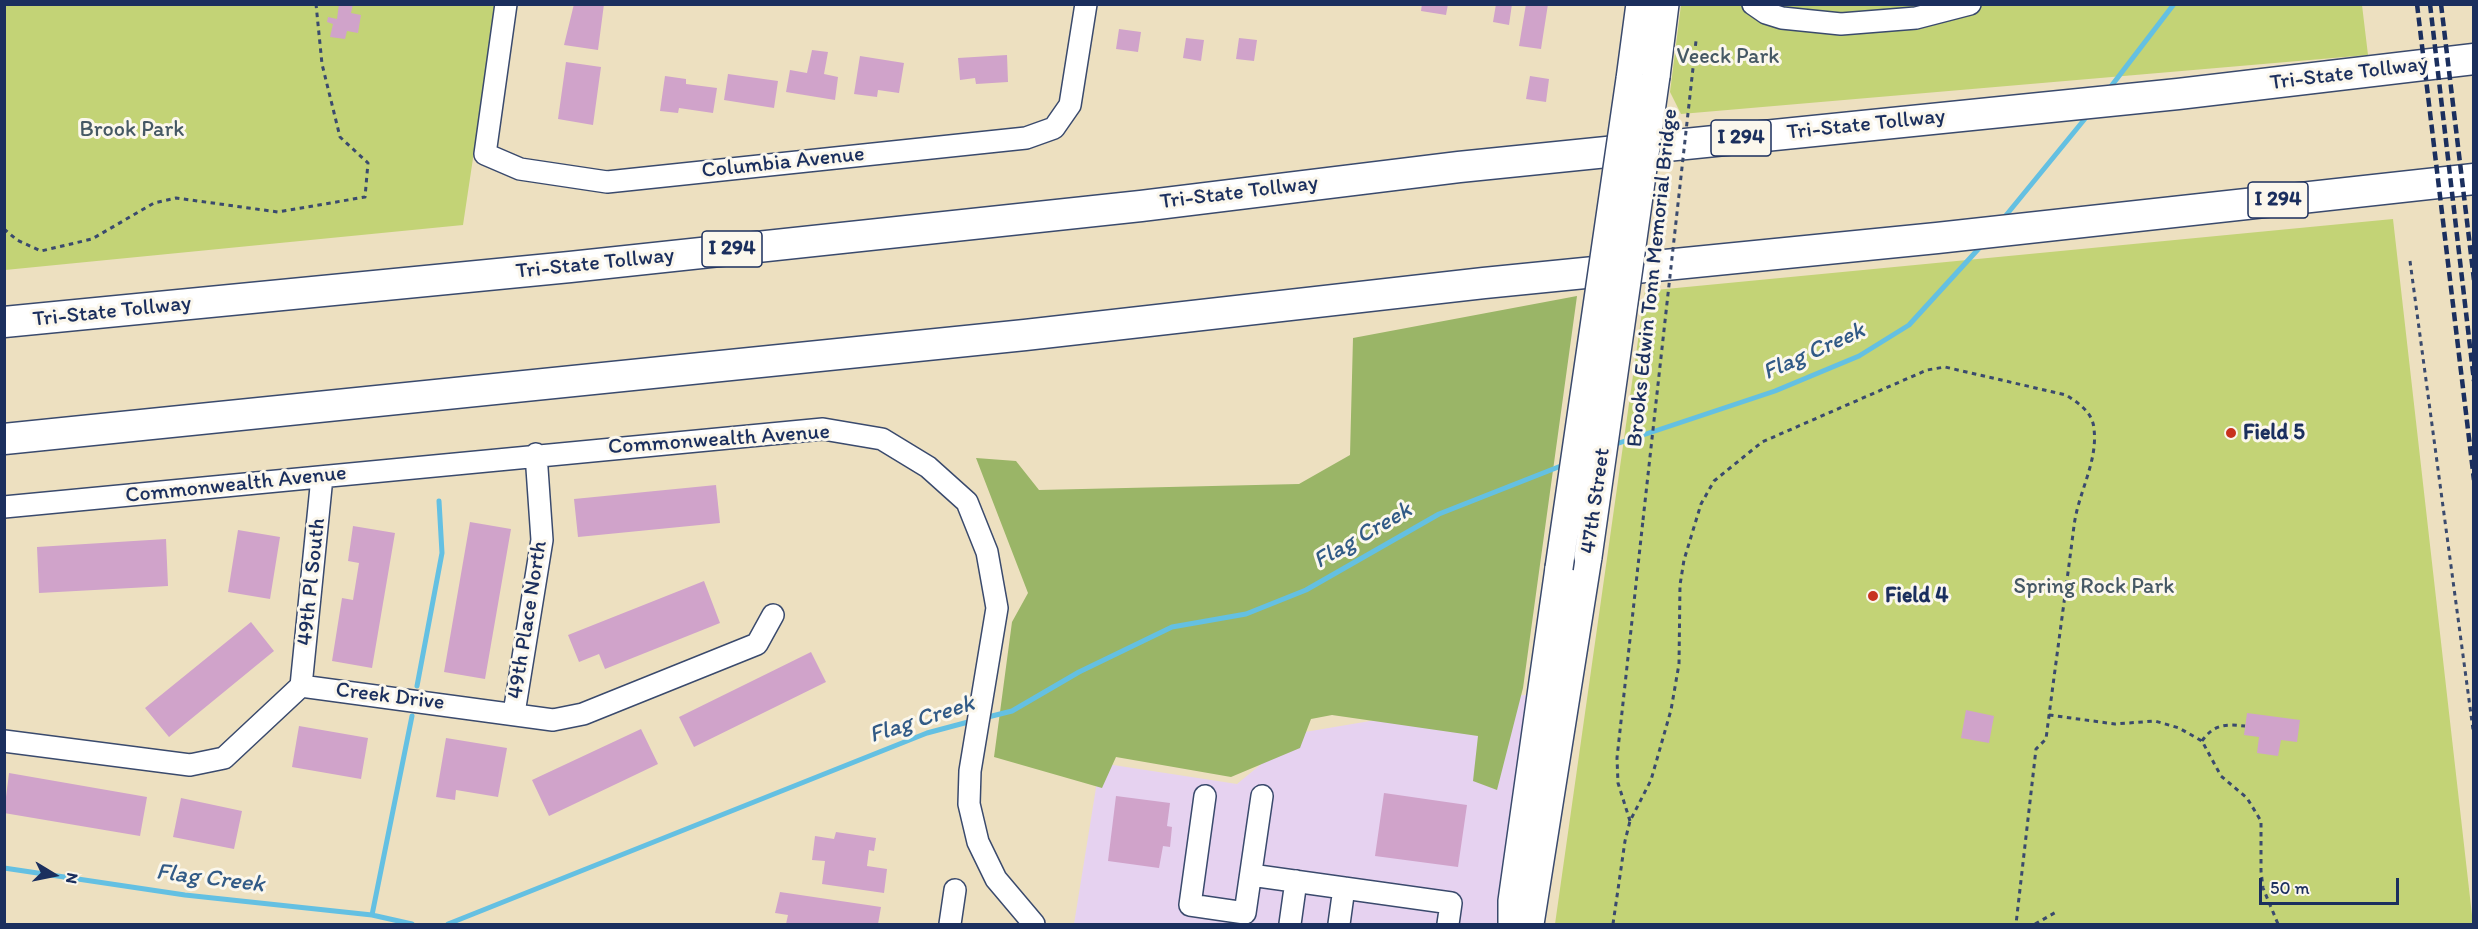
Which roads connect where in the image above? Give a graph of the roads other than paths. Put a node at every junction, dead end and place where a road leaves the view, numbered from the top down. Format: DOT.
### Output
graph roads {
  1 [pos="506,4"];
  2 [pos="1086,4"];
  3 [pos="1640,4"];
  4 [pos="1665,4"];
  5 [pos="1754,4"];
  6 [pos="1970,4"];
  7 [pos="2474,59"];
  8 [pos="1643,77"];
  9 [pos="2474,178"];
  10 [pos="4,322"];
  11 [pos="4,439"];
  12 [pos="536,454"];
  13 [pos="322,477"];
  14 [pos="4,507"];
  15 [pos="773,615"];
  16 [pos="301,686"];
  17 [pos="514,713"];
  18 [pos="4,741"];
  19 [pos="1205,796"];
  20 [pos="1262,796"];
  21 [pos="1251,875"];
  22 [pos="1296,881"];
  23 [pos="1344,888"];
  24 [pos="955,890"];
  25 [pos="950,924"];
  26 [pos="1034,924"];
  27 [pos="1290,924"];
  28 [pos="1340,924"];
  29 [pos="1448,924"];
  30 [pos="1512,924"];
  31 [pos="1530,924"];
  1 -- 2 [label="street, Columbia Avenue"];
  3 -- 8 [label="main road"];
  4 -- 8 [label="main road"];
  5 -- 6 [label="street"];
  7 -- 10 [label="highway, Tri-State Tollway / I 294"];
  8 -- 30 [label="main road, 47th Street, bridge"];
  8 -- 31 [label="main road, 47th Street, bridge"];
  9 -- 11 [label="highway, I 294"];
  12 -- 13 [label="street, Commonwealth Avenue"];
  12 -- 17 [label="street, 49th Place North"];
  12 -- 26 [label="street, Commonwealth Avenue"];
  13 -- 14 [label="street, Commonwealth Avenue"];
  13 -- 16 [label="street, 49th Pl South"];
  15 -- 17 [label="street, Creek Drive"];
  16 -- 17 [label="street, Creek Drive"];
  16 -- 18 [label="street"];
  19 -- 21 [label="street"];
  20 -- 21 [label="street"];
  21 -- 22 [label="street"];
  22 -- 23 [label="street"];
  22 -- 27 [label="street"];
  23 -- 28 [label="street"];
  23 -- 29 [label="street"];
  24 -- 25 [label="street"];
}
